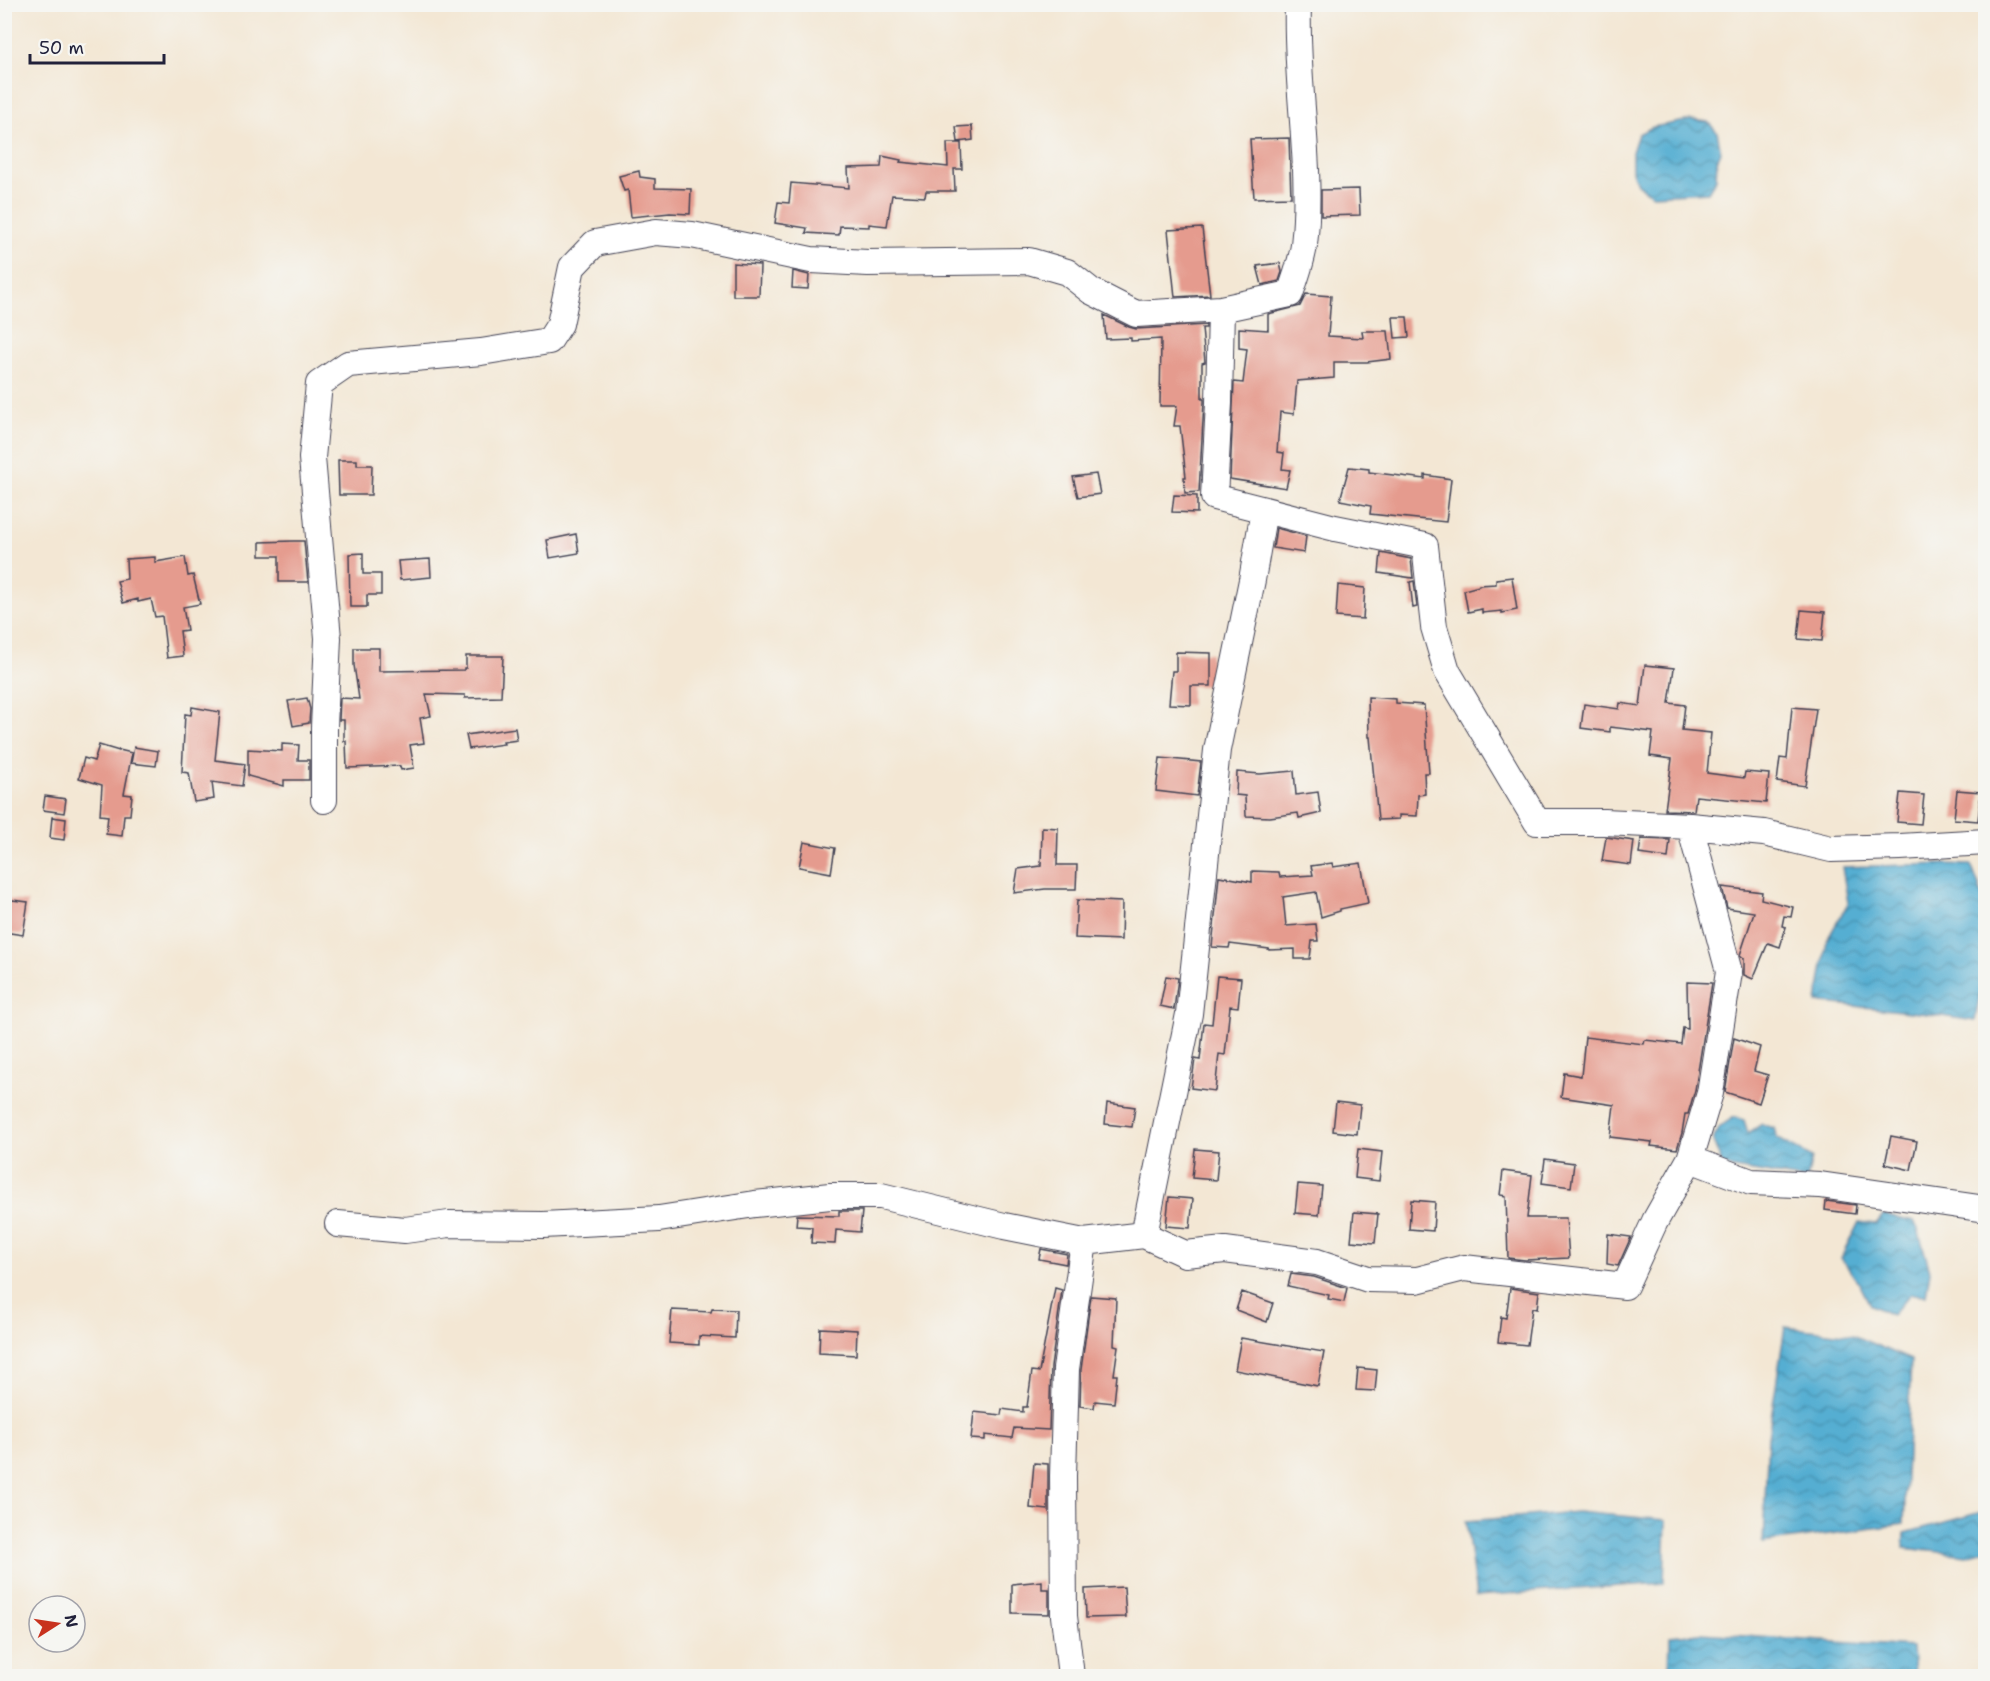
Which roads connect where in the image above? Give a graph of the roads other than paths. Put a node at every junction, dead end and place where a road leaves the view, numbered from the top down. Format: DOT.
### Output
graph roads {
  1 [pos="1298,4"];
  2 [pos="1221,309"];
  3 [pos="1264,510"];
  4 [pos="324,800"];
  5 [pos="1690,826"];
  6 [pos="1986,842"];
  7 [pos="1690,1159"];
  8 [pos="1986,1209"];
  9 [pos="338,1224"];
  10 [pos="1144,1235"];
  11 [pos="1084,1242"];
  12 [pos="1071,1677"];
  1 -- 2 [label="street"];
  2 -- 3 [label="street"];
  2 -- 4 [label="street"];
  3 -- 5 [label="street"];
  3 -- 10 [label="street"];
  5 -- 6 [label="street"];
  5 -- 7 [label="street"];
  7 -- 8 [label="street"];
  7 -- 10 [label="street"];
  9 -- 11 [label="street"];
  10 -- 11 [label="street"];
  11 -- 12 [label="street"];
}
